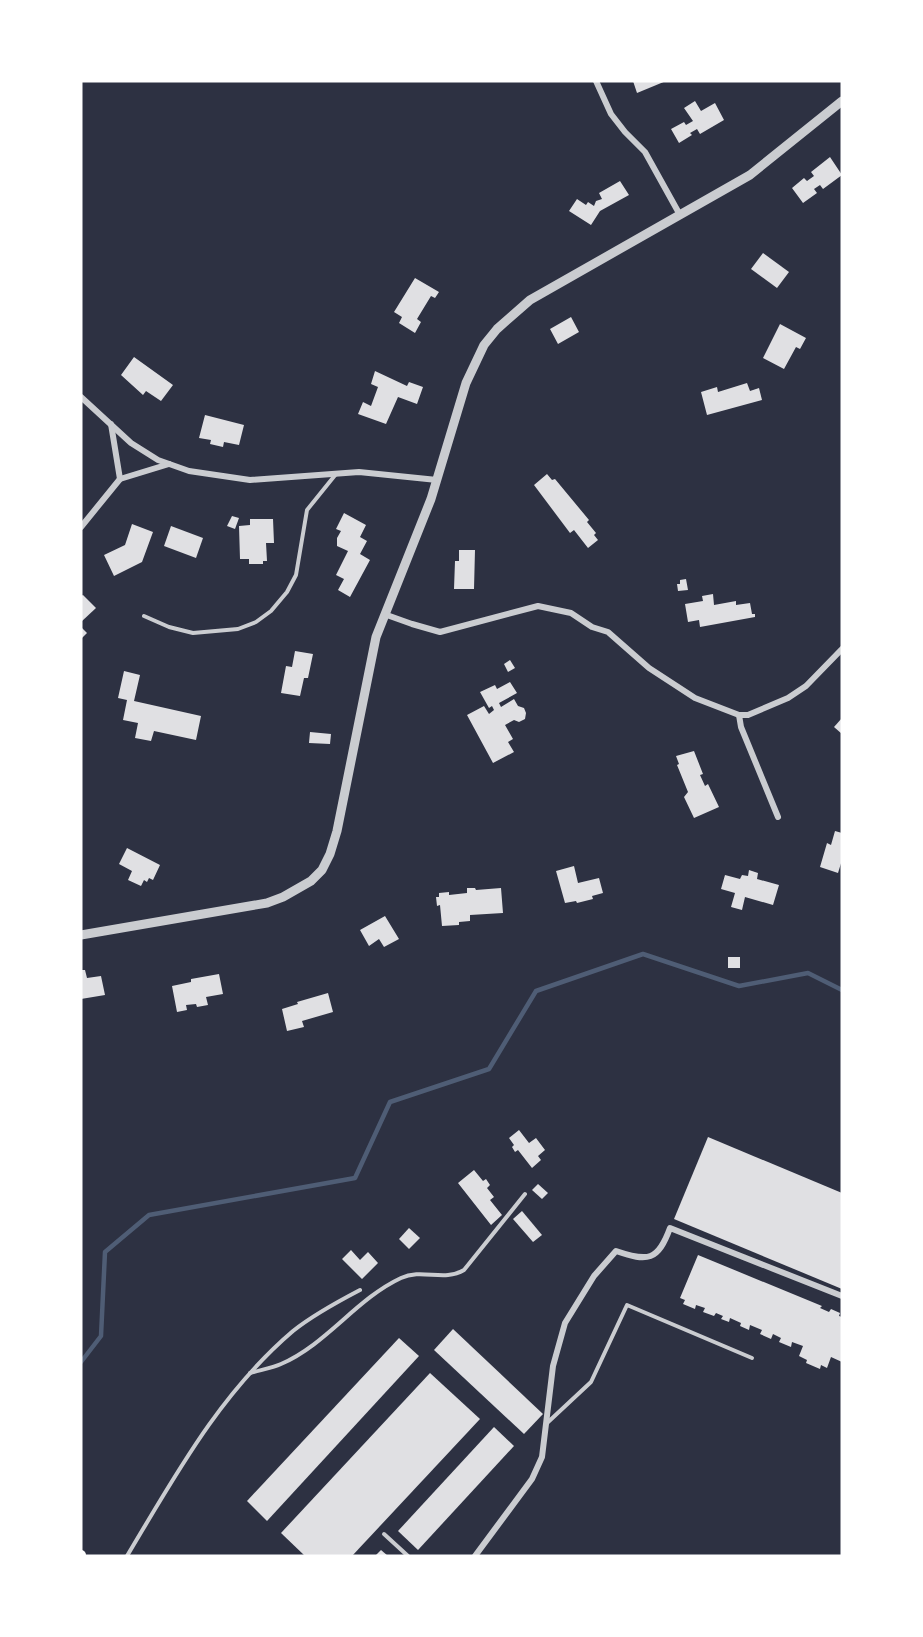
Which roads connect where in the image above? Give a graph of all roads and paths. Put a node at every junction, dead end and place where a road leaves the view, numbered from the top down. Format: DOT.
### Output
graph roads {
  1 [pos="596,81"];
  2 [pos="842,101"];
  3 [pos="680,215"];
  4 [pos="81,398"];
  5 [pos="111,424"];
  6 [pos="169,464"];
  7 [pos="337,473"];
  8 [pos="120,479"];
  9 [pos="437,480"];
  10 [pos="81,527"];
  11 [pos="384,614"];
  12 [pos="144,616"];
  13 [pos="842,649"];
  14 [pos="739,715"];
  15 [pos="778,817"];
  16 [pos="81,935"];
  17 [pos="525,1194"];
  18 [pos="360,1290"];
  19 [pos="842,1296"];
  20 [pos="752,1358"];
  21 [pos="249,1373"];
  22 [pos="545,1425"];
  23 [pos="384,1534"];
  24 [pos="126,1556"];
  25 [pos="408,1556"];
  26 [pos="475,1556"];
  1 -- 3 [label="street"];
  2 -- 3 [label="street"];
  3 -- 9 [label="street"];
  4 -- 5 [label="street"];
  5 -- 6 [label="street"];
  5 -- 8 [label="street"];
  6 -- 7 [label="street"];
  6 -- 8 [label="street"];
  7 -- 9 [label="street"];
  7 -- 12 [label="lane"];
  8 -- 10 [label="street"];
  9 -- 11 [label="street"];
  11 -- 14 [label="street"];
  11 -- 16 [label="street"];
  13 -- 14 [label="street"];
  14 -- 15 [label="street"];
  17 -- 21 [label="lane"];
  18 -- 21 [label="lane"];
  19 -- 22 [label="street"];
  20 -- 22 [label="lane"];
  21 -- 24 [label="lane"];
  22 -- 26 [label="street"];
  23 -- 25 [label="lane"];
}
